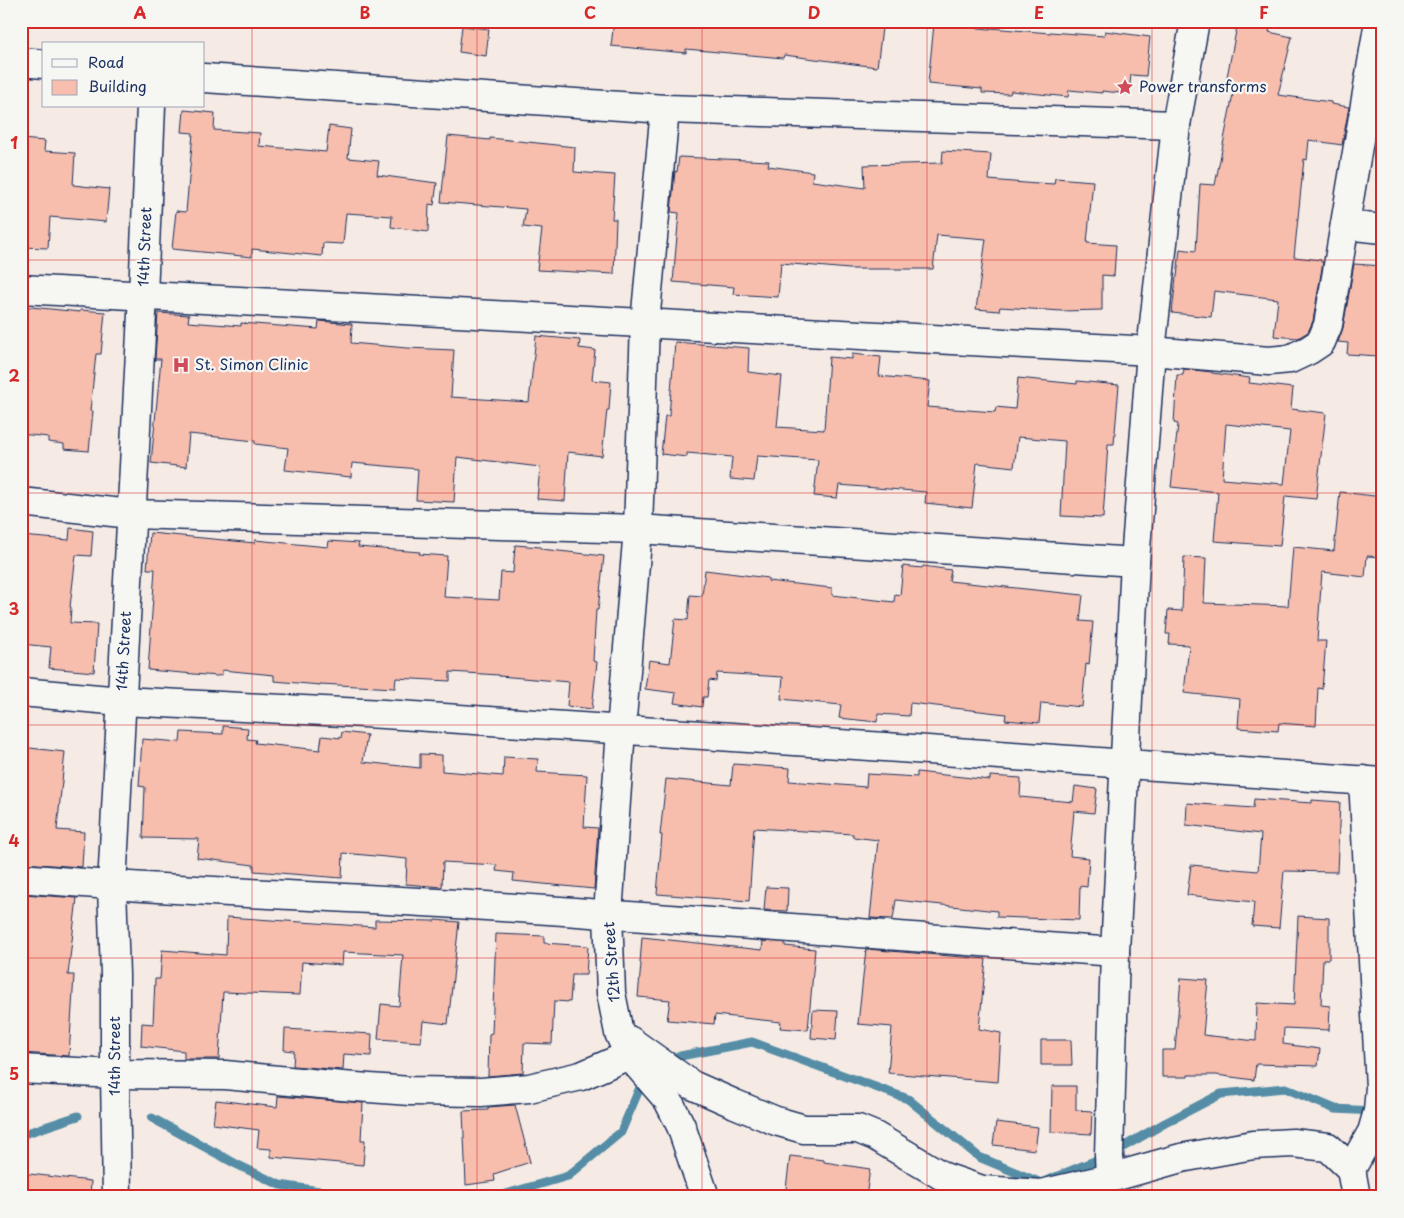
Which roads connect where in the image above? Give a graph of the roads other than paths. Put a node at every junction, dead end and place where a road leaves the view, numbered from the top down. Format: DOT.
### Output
graph roads {
  1 [pos="1195,21"];
  2 [pos="1379,21"];
  3 [pos="21,62"];
  4 [pos="42,64"];
  5 [pos="1377,69"];
  6 [pos="205,78"];
  7 [pos="151,108"];
  8 [pos="665,109"];
  9 [pos="1176,125"];
  10 [pos="1345,225"];
  11 [pos="1383,230"];
  12 [pos="21,289"];
  13 [pos="143,295"];
  14 [pos="645,323"];
  15 [pos="1151,352"];
  16 [pos="21,502"];
  17 [pos="131,514"];
  18 [pos="638,529"];
  19 [pos="1135,562"];
  20 [pos="21,692"];
  21 [pos="121,701"];
  22 [pos="621,730"];
  23 [pos="1125,763"];
  24 [pos="1373,781"];
  25 [pos="21,878"];
  26 [pos="112,886"];
  27 [pos="608,914"];
  28 [pos="1115,952"];
  29 [pos="1378,963"];
  30 [pos="624,1044"];
  31 [pos="21,1069"];
  32 [pos="115,1074"];
  33 [pos="1351,1169"];
  34 [pos="1110,1178"];
  35 [pos="117,1197"];
  36 [pos="705,1197"];
  37 [pos="1356,1197"];
  1 -- 9 [label="street"];
  2 -- 5 [label="street"];
  3 -- 4 [label="street"];
  5 -- 10 [label="street"];
  6 -- 8 [label="street"];
  7 -- 13 [label="street, 14th Street"];
  8 -- 9 [label="street"];
  8 -- 14 [label="street, 12th Street"];
  9 -- 15 [label="street"];
  10 -- 11 [label="street"];
  10 -- 15 [label="street"];
  12 -- 13 [label="street"];
  13 -- 14 [label="street"];
  13 -- 17 [label="street, 14th Street"];
  14 -- 15 [label="street"];
  14 -- 18 [label="street, 12th Street"];
  15 -- 19 [label="street"];
  16 -- 17 [label="street"];
  17 -- 18 [label="street"];
  17 -- 21 [label="street, 14th Street"];
  18 -- 19 [label="street"];
  18 -- 22 [label="street, 12th Street"];
  19 -- 23 [label="street"];
  20 -- 21 [label="street"];
  21 -- 22 [label="street"];
  21 -- 26 [label="street, 14th Street"];
  22 -- 23 [label="street"];
  22 -- 27 [label="street, 12th Street"];
  23 -- 24 [label="street"];
  23 -- 28 [label="street"];
  24 -- 29 [label="street"];
  25 -- 26 [label="street"];
  26 -- 27 [label="street"];
  26 -- 32 [label="street, 14th Street"];
  27 -- 28 [label="street"];
  27 -- 30 [label="street, 12th Street"];
  28 -- 34 [label="street"];
  29 -- 33 [label="street"];
  30 -- 32 [label="street"];
  30 -- 34 [label="street"];
  30 -- 36 [label="street, 12th Street"];
  31 -- 32 [label="street"];
  32 -- 35 [label="street, 14th Street"];
  33 -- 34 [label="street"];
  33 -- 37 [label="street"];
}
